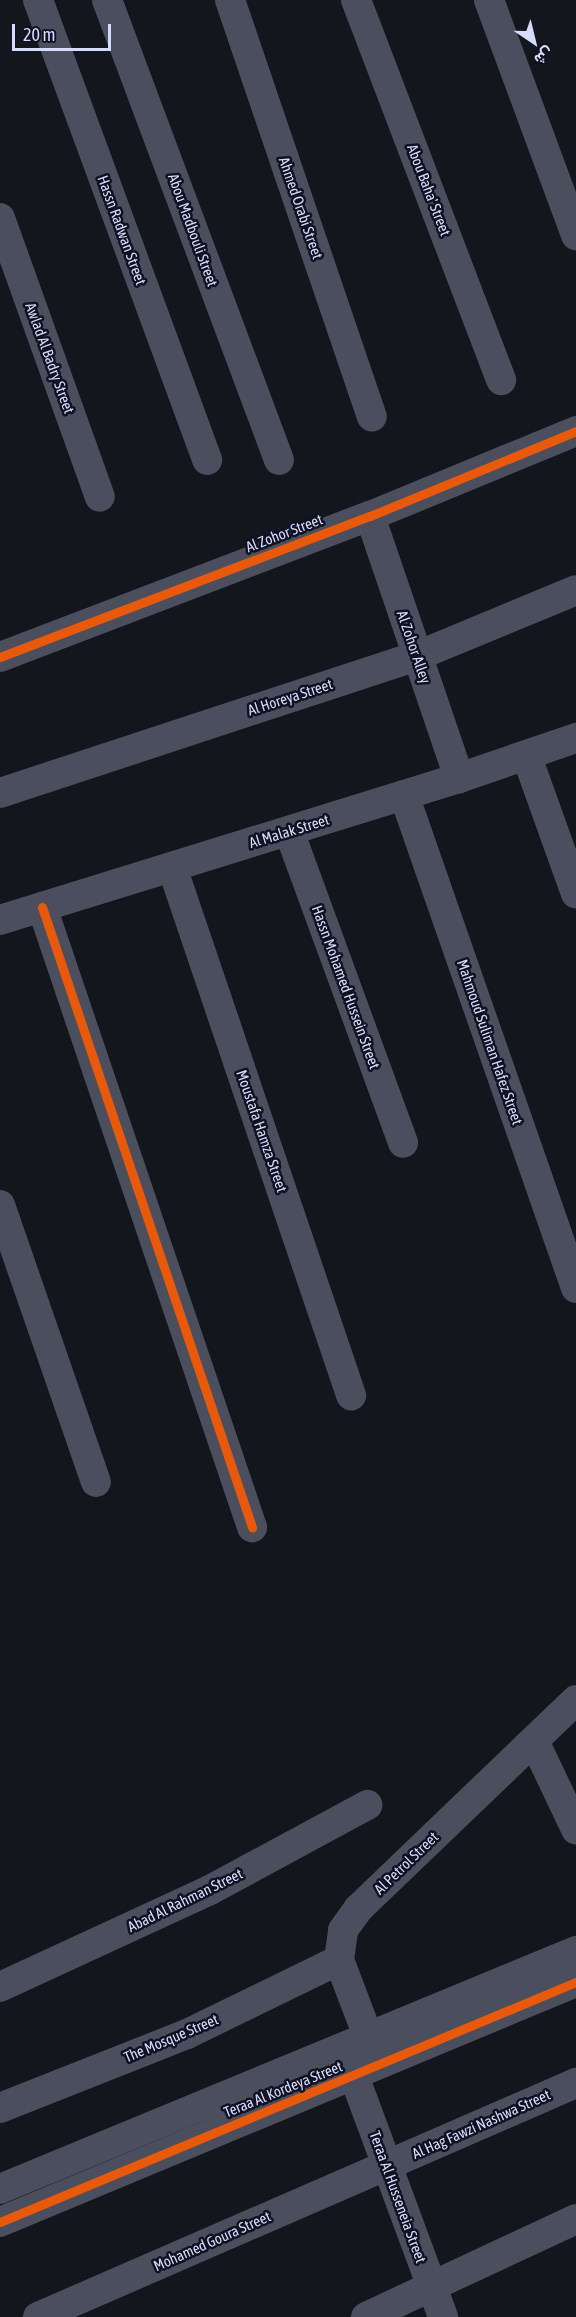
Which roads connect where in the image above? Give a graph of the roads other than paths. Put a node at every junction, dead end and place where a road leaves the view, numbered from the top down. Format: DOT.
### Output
graph roads {
  1 [pos="38,0"];
  2 [pos="107,0"];
  3 [pos="230,0"];
  4 [pos="356,0"];
  5 [pos="489,0"];
  6 [pos="0,218"];
  7 [pos="576,235"];
  8 [pos="501,380"];
  9 [pos="372,416"];
  10 [pos="576,431"];
  11 [pos="207,460"];
  12 [pos="279,460"];
  13 [pos="100,497"];
  14 [pos="370,516"];
  15 [pos="576,590"];
  16 [pos="417,656"];
  17 [pos="0,657"];
  18 [pos="576,738"];
  19 [pos="527,757"];
  20 [pos="459,778"];
  21 [pos="0,793"];
  22 [pos="404,795"];
  23 [pos="289,831"];
  24 [pos="172,867"];
  25 [pos="576,894"];
  26 [pos="42,907"];
  27 [pos="0,920"];
  28 [pos="403,1143"];
  29 [pos="0,1205"];
  30 [pos="576,1288"];
  31 [pos="351,1395"];
  32 [pos="96,1482"];
  33 [pos="252,1527"];
  34 [pos="576,1701"];
  35 [pos="534,1741"];
  36 [pos="367,1805"];
  37 [pos="576,1829"];
  38 [pos="576,1951"];
  39 [pos="339,1960"];
  40 [pos="576,1982"];
  41 [pos="0,1987"];
  42 [pos="368,2035"];
  43 [pos="367,2071"];
  44 [pos="576,2082"];
  45 [pos="0,2108"];
  46 [pos="387,2165"];
  47 [pos="0,2189"];
  48 [pos="576,2219"];
  49 [pos="0,2222"];
  50 [pos="431,2287"];
  51 [pos="38,2317"];
  52 [pos="366,2317"];
  53 [pos="442,2317"];
  1 -- 11 [label="street, Hassn Radwan Street"];
  2 -- 12 [label="street, Abou Madbouli Street"];
  3 -- 9 [label="street, Ahmed Orabi Street"];
  4 -- 8 [label="street, Abou Baha' Street"];
  5 -- 7 [label="street"];
  6 -- 13 [label="street, Awlad Al Badry Street"];
  10 -- 14 [label="street, Al Zohor Street"];
  14 -- 16 [label="street, Al Zohor Alley"];
  14 -- 17 [label="street, Al Zohor Street"];
  15 -- 16 [label="street, Al Horeya Street"];
  16 -- 20 [label="street, Al Zohor Alley"];
  16 -- 21 [label="street, Al Horeya Street"];
  18 -- 19 [label="street, Al Malak Street"];
  19 -- 20 [label="street, Al Malak Street"];
  19 -- 25 [label="street"];
  20 -- 22 [label="street, Al Malak Street"];
  22 -- 23 [label="street, Al Malak Street"];
  22 -- 30 [label="street, Mahmoud Suliman Hafez Street"];
  23 -- 24 [label="street, Al Malak Street"];
  23 -- 28 [label="street, Hassn Mohamed Hussein Street"];
  24 -- 26 [label="street, Al Malak Street"];
  24 -- 31 [label="street, Moustafa Hamza Street"];
  26 -- 27 [label="street, Al Malak Street"];
  26 -- 33 [label="street"];
  29 -- 32 [label="street"];
  34 -- 35 [label="street, Al Petrol Street"];
  35 -- 37 [label="street"];
  35 -- 39 [label="street, Al Petrol Street"];
  36 -- 41 [label="street, Abad Al Rahman Street"];
  38 -- 42 [label="street, Teraa Al Kordeya Street"];
  39 -- 42 [label="street, Al Petrol Street"];
  39 -- 45 [label="street, The Mosque Street"];
  40 -- 43 [label="street, Teraa Al Kordeya Street"];
  42 -- 43 [label="street, Al Petrol Street"];
  42 -- 47 [label="street, Teraa Al Kordeya Street"];
  43 -- 46 [label="street, Teraa Al Husseneia Street"];
  43 -- 49 [label="street, Teraa Al Kordeya Street"];
  44 -- 46 [label="street, Al Hag Fawzi Nashwa Street"];
  46 -- 50 [label="street, Teraa Al Husseneia Street"];
  46 -- 51 [label="street, Mohamed Goura Street"];
  48 -- 50 [label="street"];
  50 -- 52 [label="street"];
  50 -- 53 [label="street, Teraa Al Husseneia Street"];
}
